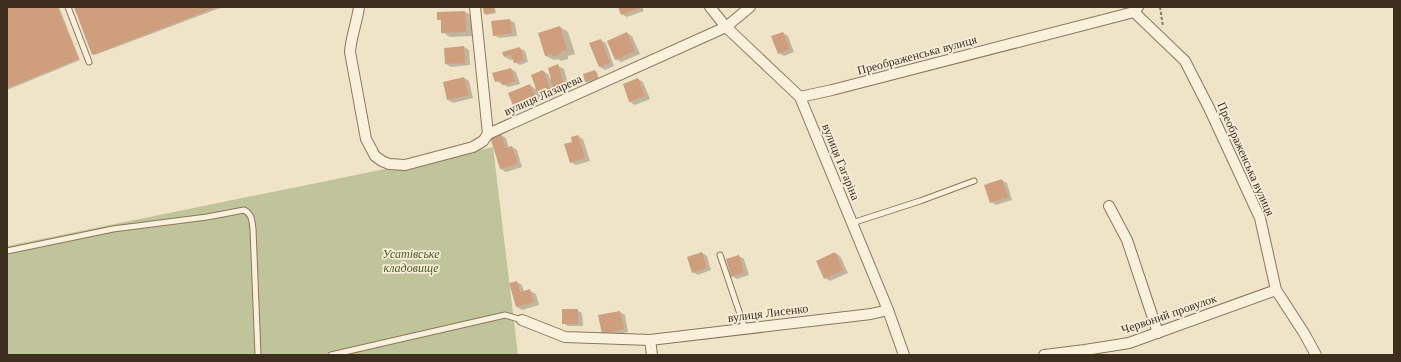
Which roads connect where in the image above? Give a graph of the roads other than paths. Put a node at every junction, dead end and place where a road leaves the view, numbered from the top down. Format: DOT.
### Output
graph roads {
  1 [pos="68,7"];
  2 [pos="359,7"];
  3 [pos="476,7"];
  4 [pos="710,7"];
  5 [pos="750,7"];
  6 [pos="1136,10"];
  7 [pos="726,27"];
  8 [pos="89,62"];
  9 [pos="800,97"];
  10 [pos="488,134"];
  11 [pos="974,181"];
  12 [pos="1109,206"];
  13 [pos="852,223"];
  14 [pos="7,251"];
  15 [pos="720,255"];
  16 [pos="1276,290"];
  17 [pos="888,310"];
  18 [pos="522,320"];
  19 [pos="744,329"];
  20 [pos="1158,333"];
  21 [pos="650,340"];
  22 [pos="258,355"];
  23 [pos="331,355"];
  24 [pos="652,355"];
  25 [pos="904,355"];
  26 [pos="1044,355"];
  27 [pos="1316,355"];
  1 -- 8 [label="lane"];
  2 -- 10 [label="street"];
  3 -- 10 [label="street, вулиця Лазарева"];
  4 -- 7 [label="street, вулиця Гагаріна"];
  5 -- 7 [label="street"];
  6 -- 9 [label="street, Преображенська вулиця"];
  6 -- 16 [label="street, Преображенська вулиця"];
  7 -- 9 [label="street, вулиця Гагаріна"];
  7 -- 10 [label="street, вулиця Лазарева"];
  9 -- 13 [label="street, вулиця Гагаріна"];
  11 -- 13 [label="lane"];
  12 -- 20 [label="street"];
  13 -- 17 [label="street, вулиця Гагаріна"];
  14 -- 22 [label="lane"];
  15 -- 19 [label="lane"];
  16 -- 20 [label="street, Червоний провулок"];
  16 -- 27 [label="street, Преображенська вулиця"];
  17 -- 19 [label="street, вулиця Лисенко"];
  17 -- 25 [label="street, вулиця Гагаріна"];
  18 -- 21 [label="street, вулиця Лисенко"];
  18 -- 23 [label="lane"];
  19 -- 21 [label="street, вулиця Лисенко"];
  20 -- 26 [label="street, Червоний провулок"];
  21 -- 24 [label="street"];
}
